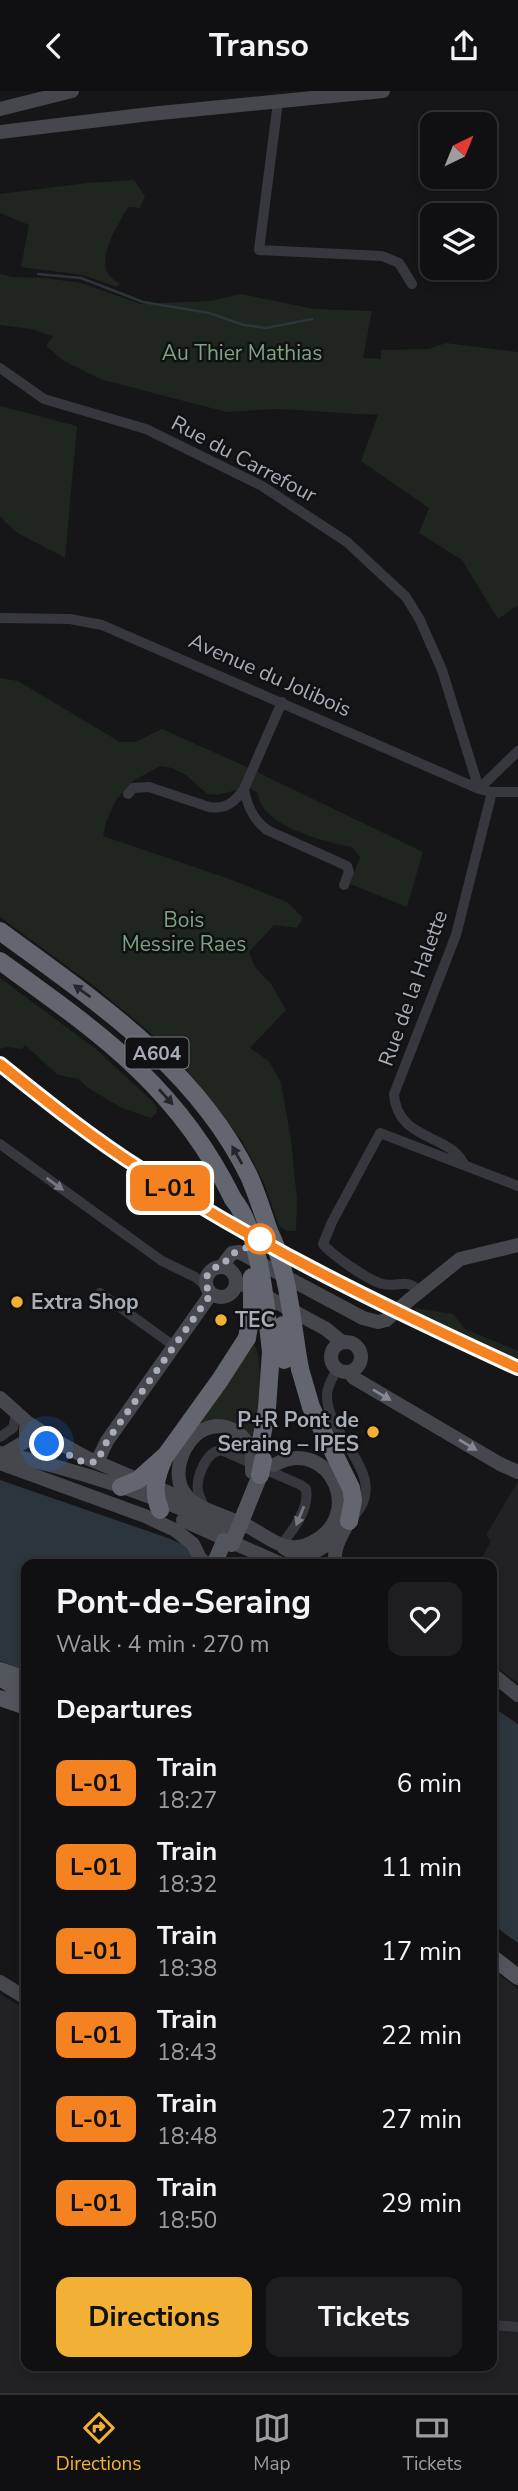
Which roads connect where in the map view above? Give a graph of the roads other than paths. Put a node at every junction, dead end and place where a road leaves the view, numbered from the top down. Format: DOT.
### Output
graph roads {
  1 [pos="72,91"];
  2 [pos="383,91"];
  3 [pos="278,102"];
  4 [pos="0,109"];
  5 [pos="0,132"];
  6 [pos="412,284"];
  7 [pos="0,368"];
  8 [pos="0,618"];
  9 [pos="282,702"];
  10 [pos="518,751"];
  11 [pos="244,789"];
  12 [pos="479,789"];
  13 [pos="492,792"];
  14 [pos="518,792"];
  15 [pos="128,794"];
  16 [pos="344,885"];
  17 [pos="0,932"];
  18 [pos="0,961"];
  19 [pos="0,1144"];
  20 [pos="464,1164"];
  21 [pos="515,1182"];
  22 [pos="233,1199"];
  23 [pos="267,1224"];
  24 [pos="518,1245"];
  25 [pos="222,1266"];
  26 [pos="236,1282"];
  27 [pos="209,1290"];
  28 [pos="100,1293"];
  29 [pos="414,1296"];
  30 [pos="342,1342"];
  31 [pos="174,1346"];
  32 [pos="277,1356"];
  33 [pos="343,1371"];
  34 [pos="0,1398"];
  35 [pos="17,1411"];
  36 [pos="29,1436"];
  37 [pos="0,1437"];
  38 [pos="58,1442"];
  39 [pos="166,1455"];
  40 [pos="1,1457"];
  41 [pos="92,1460"];
  42 [pos="260,1464"];
  43 [pos="518,1472"];
  44 [pos="130,1484"];
  45 [pos="157,1499"];
  46 [pos="207,1513"];
  47 [pos="349,1521"];
  48 [pos="338,1538"];
  49 [pos="234,1541"];
  50 [pos="280,1546"];
  51 [pos="211,1559"];
  52 [pos="220,1559"];
  53 [pos="272,1559"];
  54 [pos="304,1559"];
  55 [pos="313,1559"];
  56 [pos="335,1559"];
  57 [pos="0,1670"];
  58 [pos="21,1677"];
  59 [pos="0,1678"];
  60 [pos="497,1685"];
  61 [pos="497,1687"];
  62 [pos="21,1693"];
  63 [pos="518,1695"];
  64 [pos="21,1696"];
  65 [pos="0,1698"];
  66 [pos="21,1705"];
  67 [pos="518,1706"];
  68 [pos="497,1961"];
  69 [pos="518,1977"];
  70 [pos="0,1982"];
  71 [pos="21,1995"];
  72 [pos="497,2325"];
  73 [pos="518,2327"];
  1 -- 4 [label="street"];
  2 -- 3 [label="street"];
  3 -- 5 [label="street"];
  3 -- 6 [label="street"];
  7 -- 12 [label="street, Rue du Carrefour"];
  8 -- 9 [label="street, Avenue du Jolibois"];
  9 -- 11 [label="street"];
  9 -- 12 [label="street, Avenue du Jolibois"];
  10 -- 12 [label="street"];
  11 -- 15 [label="street"];
  11 -- 16 [label="street"];
  12 -- 13 [label="street, Avenue du Jolibois"];
  13 -- 14 [label="street, Avenue du Jolibois"];
  13 -- 20 [label="street, Rue de la Halette"];
  23 -- 17 [label="highway, A604, one-way"];
  18 -- 22 [label="highway, A604, one-way"];
  19 -- 27 [label="street, one-way"];
  20 -- 21 [label="street"];
  20 -- 29 [label="street"];
  22 -- 32 [label="highway, A604, bridge"];
  22 -- 39 [label="highway, bridge"];
  23 -- 32 [label="highway, A604, bridge"];
  23 -- 47 [label="highway, bridge"];
  24 -- 29 [label="street"];
  25 -- 26 [label="street"];
  25 -- 27 [label="street"];
  25 -- 29 [label="street, bridge"];
  26 -- 27 [label="street"];
  26 -- 30 [label="street"];
  27 -- 31 [label="street"];
  28 -- 31 [label="street"];
  30 -- 33 [label="street"];
  30 -- 33 [label="street"];
  31 -- 41 [label="street"];
  32 -- 42 [label="highway, A604"];
  33 -- 43 [label="street, one-way"];
  33 -- 47 [label="street"];
  34 -- 35 [label="street"];
  35 -- 36 [label="street"];
  35 -- 37 [label="street"];
  35 -- 38 [label="street"];
  36 -- 38 [label="street"];
  36 -- 40 [label="street"];
  36 -- 41 [label="street"];
  38 -- 41 [label="street"];
  39 -- 44 [label="highway"];
  39 -- 45 [label="highway"];
  40 -- 44 [label="street"];
  40 -- 45 [label="street"];
  40 -- 51 [label="street"];
  41 -- 44 [label="street"];
  42 -- 46 [label="street"];
  42 -- 49 [label="main road, A604, bridge"];
  42 -- 50 [label="street"];
  44 -- 45 [label="street"];
  45 -- 46 [label="street"];
  45 -- 49 [label="street"];
  46 -- 49 [label="street"];
  46 -- 50 [label="street"];
  46 -- 50 [label="street, one-way"];
  47 -- 48 [label="street"];
  48 -- 55 [label="street"];
  48 -- 56 [label="street"];
  49 -- 50 [label="street"];
  49 -- 52 [label="main road, A604"];
  49 -- 53 [label="street"];
  50 -- 54 [label="street"];
  57 -- 58 [label="main road"];
  59 -- 62 [label="main road"];
  60 -- 63 [label="street"];
  61 -- 67 [label="street"];
  64 -- 65 [label="main road"];
  65 -- 66 [label="main road"];
  68 -- 69 [label="main road"];
  70 -- 71 [label="street"];
  72 -- 73 [label="street"];
}
